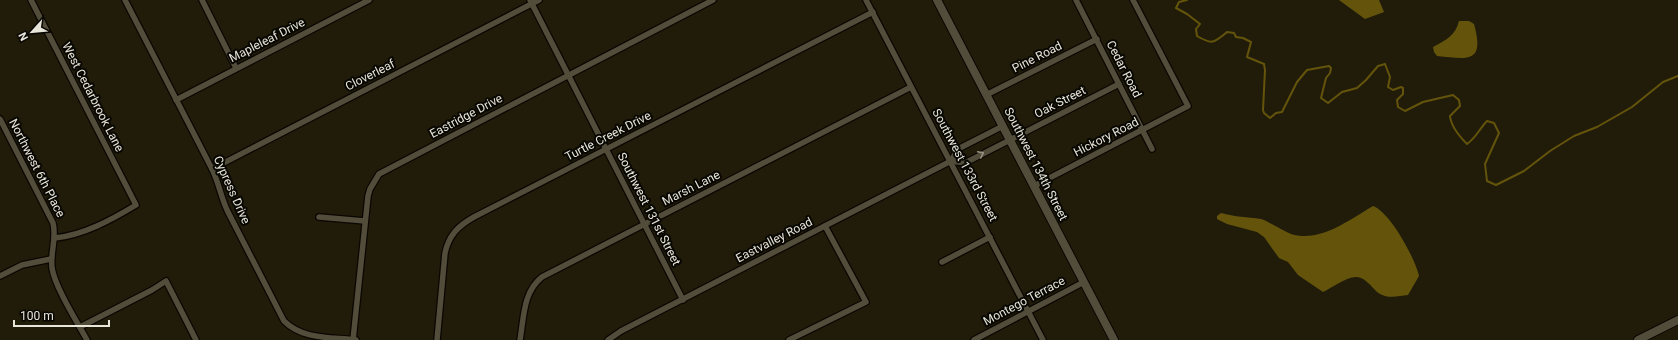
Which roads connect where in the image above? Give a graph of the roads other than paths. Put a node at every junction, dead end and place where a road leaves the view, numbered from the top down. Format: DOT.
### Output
graph roads {
  1 [pos="31,0"];
  2 [pos="125,0"];
  3 [pos="202,0"];
  4 [pos="368,0"];
  5 [pos="539,0"];
  6 [pos="713,0"];
  7 [pos="866,0"];
  8 [pos="936,0"];
  9 [pos="1076,0"];
  10 [pos="1133,0"];
  11 [pos="531,2"];
  12 [pos="873,12"];
  13 [pos="1097,40"];
  14 [pos="236,68"];
  15 [pos="568,75"];
  16 [pos="1119,84"];
  17 [pos="912,87"];
  18 [pos="986,95"];
  19 [pos="176,100"];
  20 [pos="0,119"];
  21 [pos="1003,126"];
  22 [pos="1143,130"];
  23 [pos="1010,139"];
  24 [pos="1152,149"];
  25 [pos="606,150"];
  26 [pos="951,161"];
  27 [pos="212,169"];
  28 [pos="1034,186"];
  29 [pos="319,217"];
  30 [pos="365,221"];
  31 [pos="645,223"];
  32 [pos="825,226"];
  33 [pos="990,237"];
  34 [pos="55,238"];
  35 [pos="51,259"];
  36 [pos="942,262"];
  37 [pos="0,276"];
  38 [pos="1084,282"];
  39 [pos="683,300"];
  40 [pos="1029,312"];
  41 [pos="1678,320"];
  42 [pos="80,327"];
  43 [pos="87,340"];
  44 [pos="196,340"];
  45 [pos="355,340"];
  46 [pos="437,340"];
  47 [pos="520,340"];
  48 [pos="608,340"];
  49 [pos="789,340"];
  50 [pos="974,340"];
  51 [pos="1044,340"];
  52 [pos="1114,340"];
  53 [pos="1638,340"];
  1 -- 34 [label="street, West Cedarbrook Lane"];
  2 -- 19 [label="street, Cypress Drive"];
  3 -- 14 [label="street"];
  4 -- 14 [label="street, Mapleleaf Drive"];
  5 -- 11 [label="street, Cloverleaf"];
  6 -- 15 [label="street, Eastridge Drive"];
  7 -- 12 [label="street, Southwest 133rd Street"];
  8 -- 18 [label="main road, Southwest 134th Street"];
  9 -- 13 [label="street, Cedar Road"];
  10 -- 22 [label="street, Hickory Road"];
  11 -- 15 [label="street, Southwest 131st Street"];
  11 -- 27 [label="street, Cloverleaf"];
  12 -- 17 [label="street, Southwest 133rd Street"];
  12 -- 25 [label="street, Turtle Creek Drive"];
  13 -- 16 [label="street, Cedar Road"];
  13 -- 18 [label="street, Pine Road"];
  14 -- 19 [label="street, Mapleleaf Drive"];
  15 -- 25 [label="street, Southwest 131st Street"];
  15 -- 30 [label="street, Eastridge Drive"];
  16 -- 22 [label="street, Cedar Road"];
  16 -- 23 [label="street, Oak Street"];
  17 -- 26 [label="street, Southwest 133rd Street"];
  17 -- 31 [label="street, Marsh Lane"];
  18 -- 21 [label="main road, Southwest 134th Street"];
  19 -- 27 [label="street, Cypress Drive"];
  20 -- 34 [label="street, Northwest 6th Place"];
  21 -- 23 [label="main road, Southwest 134th Street"];
  21 -- 26 [label="street, Eastvalley Road"];
  22 -- 24 [label="street, Cedar Road"];
  22 -- 28 [label="street, Hickory Road"];
  26 -- 23 [label="street, Eastvalley Road, one-way"];
  23 -- 28 [label="main road, Southwest 134th Street"];
  25 -- 31 [label="street, Southwest 131st Street"];
  25 -- 46 [label="street, Turtle Creek Drive"];
  26 -- 32 [label="street, Eastvalley Road"];
  26 -- 33 [label="street, Southwest 133rd Street"];
  27 -- 45 [label="street, Cypress Drive"];
  28 -- 38 [label="main road, Southwest 134th Street"];
  29 -- 30 [label="street"];
  30 -- 45 [label="street, Eastridge Drive"];
  31 -- 39 [label="street, Southwest 131st Street"];
  31 -- 47 [label="street, Marsh Lane"];
  32 -- 39 [label="street, Eastvalley Road"];
  32 -- 49 [label="street"];
  33 -- 36 [label="street"];
  33 -- 40 [label="street, Southwest 133rd Street"];
  34 -- 35 [label="street, Northwest 6th Place"];
  35 -- 37 [label="street"];
  35 -- 42 [label="street, Northwest 6th Place"];
  38 -- 40 [label="street, Montego Terrace"];
  38 -- 52 [label="main road, Southwest 134th Street"];
  39 -- 48 [label="street, Eastvalley Road"];
  40 -- 50 [label="street, Montego Terrace"];
  40 -- 51 [label="street, Southwest 133rd Street"];
  41 -- 53 [label="main road"];
  42 -- 43 [label="street, Northwest 6th Place"];
  42 -- 44 [label="street"];
}
